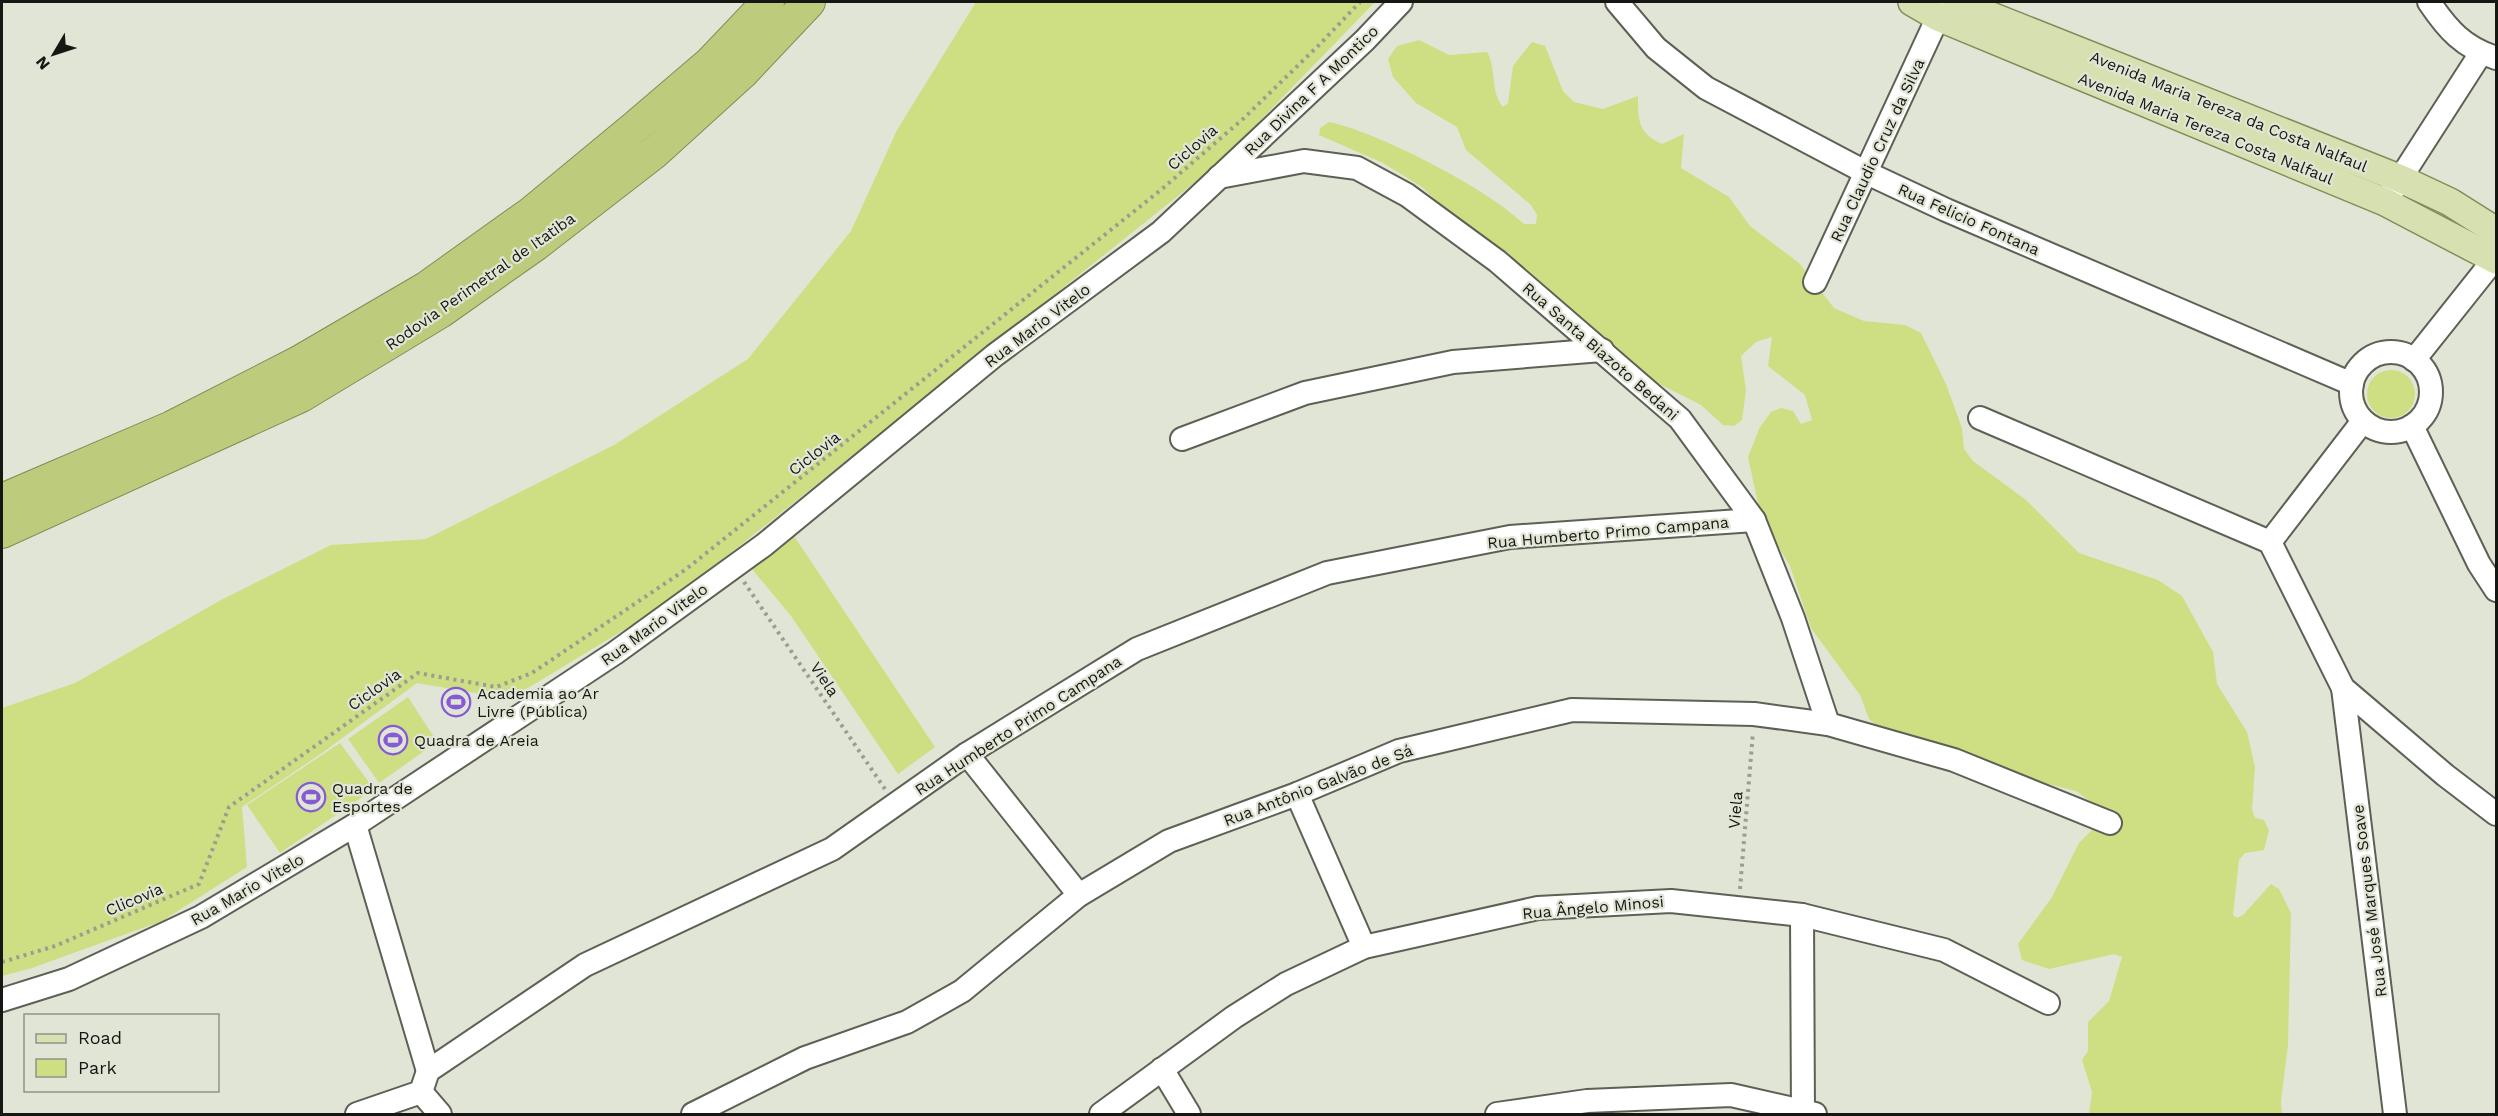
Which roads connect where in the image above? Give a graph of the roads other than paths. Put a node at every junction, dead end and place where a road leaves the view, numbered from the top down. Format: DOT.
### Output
graph roads {
  1 [pos="768,2"];
  2 [pos="809,2"];
  3 [pos="1401,2"];
  4 [pos="1617,2"];
  5 [pos="1912,2"];
  6 [pos="2429,2"];
  7 [pos="1945,7"];
  8 [pos="2488,55"];
  9 [pos="1867,172"];
  10 [pos="1219,177"];
  11 [pos="2401,179"];
  12 [pos="2385,202"];
  13 [pos="2496,231"];
  14 [pos="2496,259"];
  15 [pos="1815,282"];
  16 [pos="1602,350"];
  17 [pos="2414,360"];
  18 [pos="2352,384"];
  19 [pos="1980,418"];
  20 [pos="2363,421"];
  21 [pos="2412,426"];
  22 [pos="1182,439"];
  23 [pos="2,500"];
  24 [pos="1754,520"];
  25 [pos="2,532"];
  26 [pos="2270,542"];
  27 [pos="2496,590"];
  28 [pos="2343,688"];
  29 [pos="1828,724"];
  30 [pos="967,754"];
  31 [pos="1297,794"];
  32 [pos="2496,814"];
  33 [pos="2110,823"];
  34 [pos="355,825"];
  35 [pos="1079,895"];
  36 [pos="1802,915"];
  37 [pos="1364,947"];
  38 [pos="2,1000"];
  39 [pos="2048,1003"];
  40 [pos="1162,1069"];
  41 [pos="424,1082"];
  42 [pos="1807,1113"];
  43 [pos="357,1114"];
  44 [pos="440,1114"];
  45 [pos="693,1114"];
  46 [pos="1101,1114"];
  47 [pos="1189,1114"];
  48 [pos="1497,1114"];
  49 [pos="2395,1114"];
  1 -- 23 [label="highway, Rodovia Perimetral de Itatiba"];
  2 -- 25 [label="highway, Rodovia Perimetral de Itatiba"];
  3 -- 10 [label="street, Rua Divina F A Montico"];
  4 -- 9 [label="street, Rua Felicio Fontana"];
  5 -- 7 [label="main road, Avenida Maria Tereza Costa Nalfaul"];
  6 -- 8 [label="street"];
  7 -- 9 [label="street, Rua Claudio Cruz da Silva"];
  7 -- 11 [label="main road, Avenida Maria Tereza da Costa Nalfaul"];
  7 -- 12 [label="main road, Avenida Maria Tereza Costa Nalfaul"];
  8 -- 11 [label="street"];
  9 -- 15 [label="street, Rua Claudio Cruz da Silva"];
  9 -- 18 [label="street, Rua Felicio Fontana"];
  10 -- 16 [label="street, Rua Santa Biazoto Bedani"];
  10 -- 34 [label="street, Rua Mario Vitelo"];
  11 -- 12 [label="street"];
  11 -- 13 [label="main road, Avenida Maria Tereza da Costa Nalfaul"];
  12 -- 14 [label="main road, Avenida Maria Tereza Costa Nalfaul"];
  14 -- 17 [label="street"];
  16 -- 22 [label="street"];
  16 -- 24 [label="street, Rua Santa Biazoto Bedani"];
  17 -- 18 [label="street"];
  17 -- 21 [label="street"];
  18 -- 20 [label="street"];
  19 -- 26 [label="street"];
  20 -- 21 [label="street"];
  20 -- 26 [label="street"];
  21 -- 27 [label="street"];
  24 -- 29 [label="street, Rua Santa Biazoto Bedani"];
  24 -- 30 [label="street, Rua Humberto Primo Campana"];
  26 -- 28 [label="street"];
  28 -- 32 [label="street"];
  28 -- 49 [label="street, Rua José Marques Soave"];
  29 -- 31 [label="street, Rua Antônio Galvão de Sá"];
  29 -- 33 [label="street, Rua Antônio Galvão de Sá"];
  30 -- 35 [label="street"];
  30 -- 41 [label="street, Rua Humberto Primo Campana"];
  31 -- 35 [label="street, Rua Antônio Galvão de Sá"];
  31 -- 37 [label="street"];
  34 -- 38 [label="street, Rua Mario Vitelo"];
  34 -- 41 [label="street"];
  35 -- 45 [label="street, Rua Antônio Galvão de Sá"];
  36 -- 37 [label="street, Rua Ângelo Minosi"];
  36 -- 39 [label="street, Rua Ângelo Minosi"];
  36 -- 42 [label="street"];
  37 -- 40 [label="street, Rua Ângelo Minosi"];
  40 -- 46 [label="street, Rua Ângelo Minosi"];
  40 -- 47 [label="street"];
  41 -- 43 [label="street, Rua Humberto Primo Campana"];
  41 -- 44 [label="street"];
  42 -- 48 [label="street"];
}
